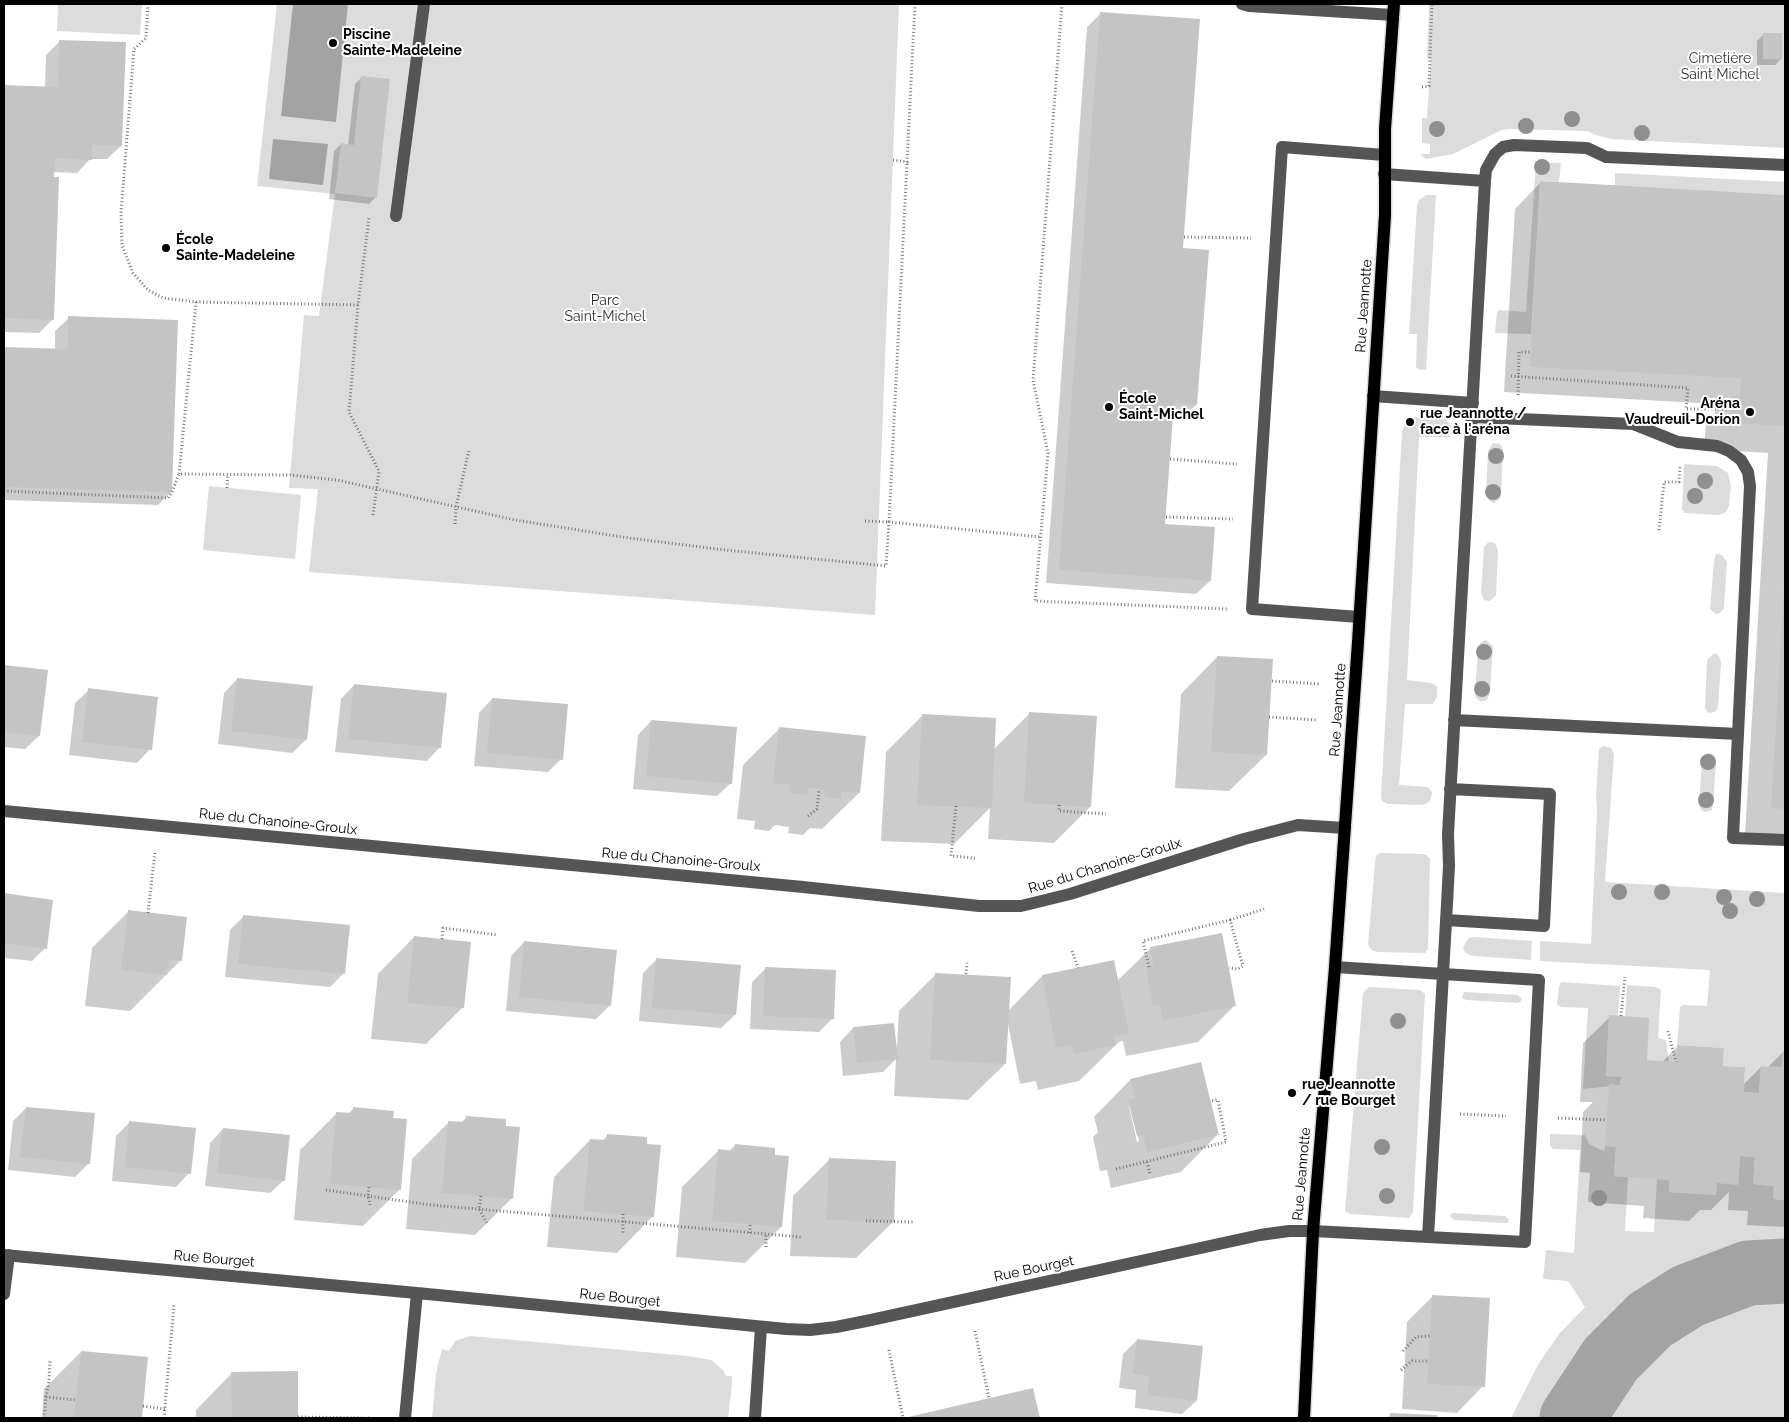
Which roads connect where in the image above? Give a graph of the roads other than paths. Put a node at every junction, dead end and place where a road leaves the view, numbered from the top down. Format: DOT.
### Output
graph roads {
  1 [pos="424,4"];
  2 [pos="1242,4"];
  3 [pos="1393,9"];
  4 [pos="1384,155"];
  5 [pos="1785,165"];
  6 [pos="1384,174"];
  7 [pos="1485,181"];
  8 [pos="396,216"];
  9 [pos="1373,396"];
  10 [pos="1474,403"];
  11 [pos="1472,417"];
  12 [pos="1360,617"];
  13 [pos="1454,720"];
  14 [pos="1738,734"];
  15 [pos="1450,789"];
  16 [pos="4,810"];
  17 [pos="1345,828"];
  18 [pos="1785,840"];
  19 [pos="1446,920"];
  20 [pos="1335,967"];
  21 [pos="1442,974"];
  22 [pos="1313,1231"];
  23 [pos="1428,1238"];
  24 [pos="6,1255"];
  25 [pos="417,1292"];
  26 [pos="4,1294"];
  27 [pos="761,1327"];
  28 [pos="405,1418"];
  29 [pos="755,1418"];
  30 [pos="1304,1418"];
  1 -- 8 [label="street"];
  2 -- 3 [label="street"];
  3 -- 4 [label="main road, Rue Jeannotte"];
  4 -- 6 [label="main road, Rue Jeannotte"];
  4 -- 12 [label="street"];
  5 -- 7 [label="street"];
  6 -- 7 [label="street"];
  6 -- 9 [label="main road, Rue Jeannotte"];
  7 -- 10 [label="street"];
  9 -- 10 [label="street"];
  9 -- 12 [label="main road, Rue Jeannotte"];
  10 -- 11 [label="street"];
  11 -- 13 [label="street"];
  11 -- 14 [label="street"];
  12 -- 17 [label="main road, Rue Jeannotte"];
  13 -- 14 [label="street"];
  13 -- 15 [label="street"];
  14 -- 18 [label="street"];
  15 -- 19 [label="street"];
  15 -- 19 [label="street"];
  16 -- 17 [label="street, Rue du Chanoine-Groulx"];
  17 -- 20 [label="main road, Rue Jeannotte"];
  19 -- 21 [label="street"];
  20 -- 21 [label="street"];
  20 -- 22 [label="main road, Rue Jeannotte"];
  21 -- 23 [label="street"];
  21 -- 23 [label="street, Rue Bourget"];
  22 -- 23 [label="street, Rue Bourget"];
  22 -- 27 [label="street, Rue Bourget"];
  22 -- 30 [label="main road, Rue Jeannotte"];
  24 -- 25 [label="street, Rue Bourget"];
  24 -- 26 [label="street, Rue Bourget"];
  25 -- 27 [label="street, Rue Bourget"];
  25 -- 28 [label="street"];
  27 -- 29 [label="street"];
}
